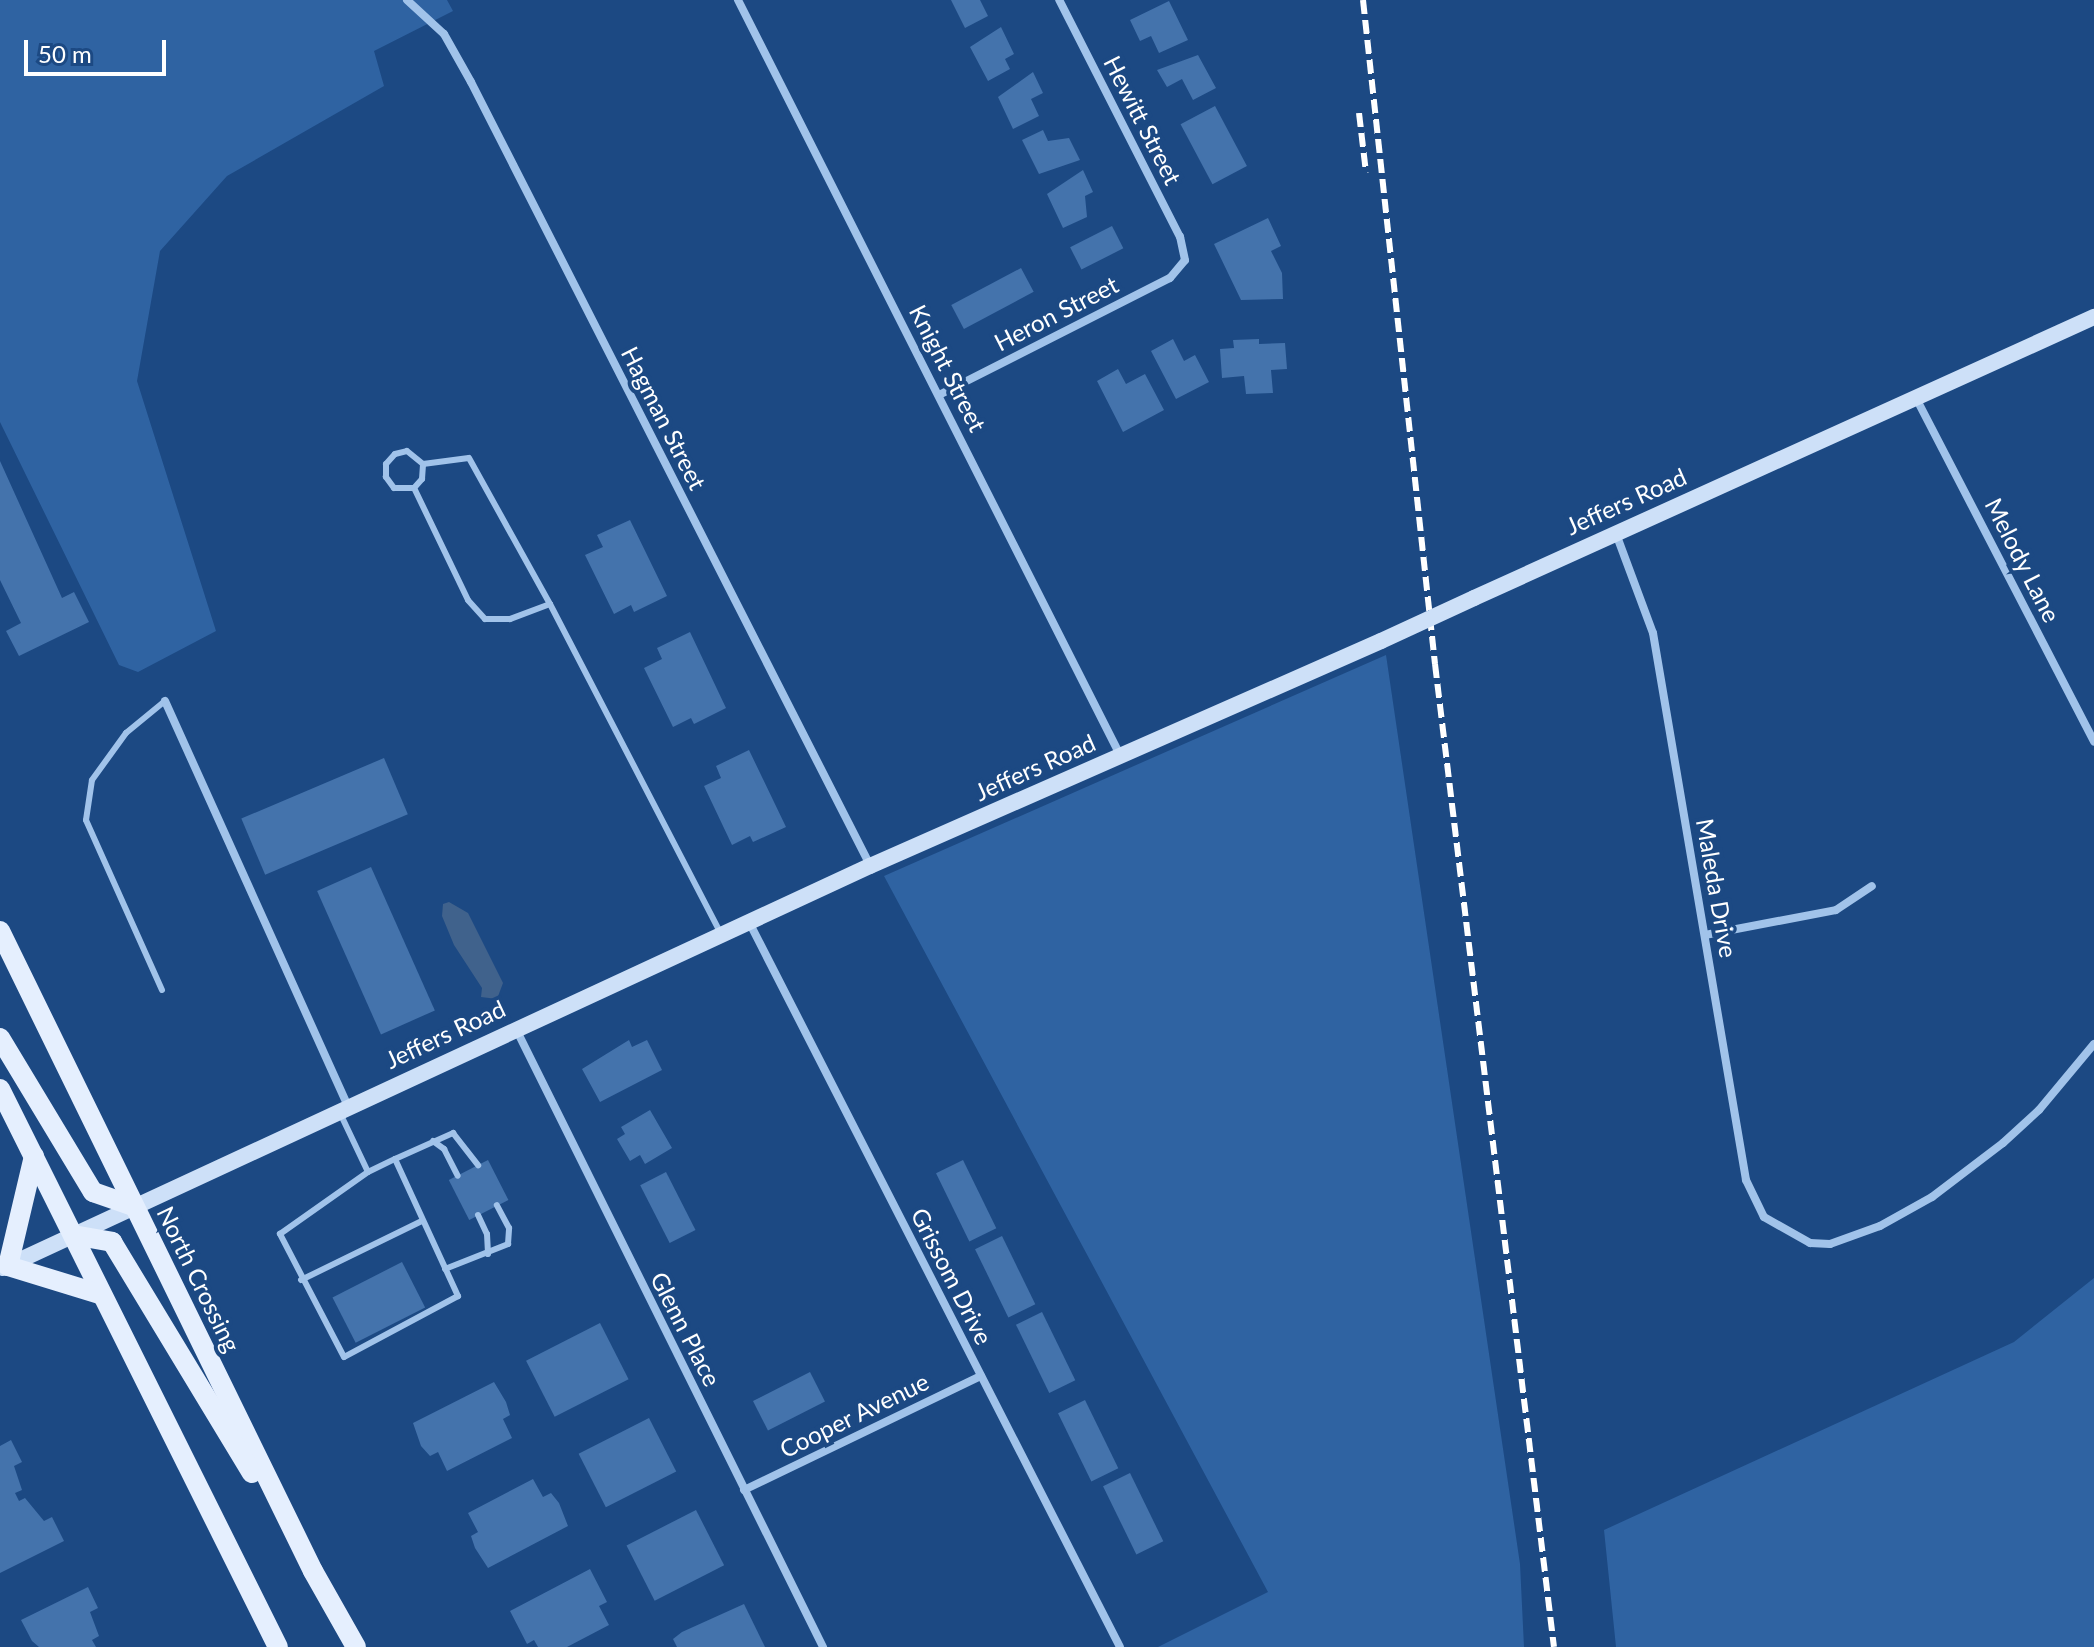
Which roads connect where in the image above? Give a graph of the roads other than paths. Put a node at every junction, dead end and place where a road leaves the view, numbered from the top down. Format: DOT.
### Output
graph roads {
  1 [pos="407,0"];
  2 [pos="738,0"];
  3 [pos="1059,0"];
  4 [pos="1185,260"];
  5 [pos="2094,317"];
  6 [pos="939,395"];
  7 [pos="1916,397"];
  8 [pos="423,464"];
  9 [pos="414,488"];
  10 [pos="1615,531"];
  11 [pos="550,604"];
  12 [pos="165,701"];
  13 [pos="2094,742"];
  14 [pos="1120,755"];
  15 [pos="870,866"];
  16 [pos="1872,886"];
  17 [pos="749,922"];
  18 [pos="0,931"];
  19 [pos="722,935"];
  20 [pos="1705,935"];
  21 [pos="162,990"];
  22 [pos="515,1028"];
  23 [pos="0,1038"];
  24 [pos="2094,1044"];
  25 [pos="0,1089"];
  26 [pos="344,1108"];
  27 [pos="433,1141"];
  28 [pos="34,1156"];
  29 [pos="395,1159"];
  30 [pos="478,1165"];
  31 [pos="368,1172"];
  32 [pos="458,1176"];
  33 [pos="497,1205"];
  34 [pos="133,1206"];
  35 [pos="478,1215"];
  36 [pos="422,1221"];
  37 [pos="73,1235"];
  38 [pos="488,1254"];
  39 [pos="4,1267"];
  40 [pos="445,1269"];
  41 [pos="301,1280"];
  42 [pos="102,1295"];
  43 [pos="981,1376"];
  44 [pos="744,1490"];
  45 [pos="313,1571"];
  46 [pos="278,1647"];
  47 [pos="356,1647"];
  48 [pos="823,1647"];
  49 [pos="1120,1647"];
  1 -- 15 [label="street, Hagman Street"];
  2 -- 6 [label="street, Knight Street"];
  3 -- 4 [label="street, Hewitt Street"];
  4 -- 6 [label="street, Heron Street"];
  5 -- 7 [label="main road, Jeffers Road"];
  6 -- 14 [label="street, Knight Street"];
  7 -- 10 [label="main road, Jeffers Road"];
  7 -- 13 [label="street, Melody Lane"];
  8 -- 9 [label="lane"];
  8 -- 9 [label="lane"];
  8 -- 11 [label="lane"];
  9 -- 11 [label="lane"];
  10 -- 14 [label="main road, Jeffers Road, bridge"];
  10 -- 20 [label="street, Maleda Drive"];
  11 -- 19 [label="lane"];
  12 -- 21 [label="lane"];
  12 -- 26 [label="street"];
  14 -- 15 [label="main road, Jeffers Road"];
  15 -- 17 [label="main road, Jeffers Road"];
  16 -- 20 [label="street"];
  17 -- 19 [label="main road, Jeffers Road"];
  17 -- 43 [label="street, Grissom Drive"];
  18 -- 34 [label="main road, North Crossing"];
  19 -- 22 [label="main road, Jeffers Road"];
  20 -- 24 [label="street, Maleda Drive"];
  22 -- 26 [label="main road, Jeffers Road"];
  22 -- 44 [label="street, Glenn Place"];
  23 -- 34 [label="main road"];
  25 -- 28 [label="main road"];
  26 -- 31 [label="lane"];
  26 -- 34 [label="main road, Jeffers Road"];
  27 -- 29 [label="lane"];
  27 -- 30 [label="lane"];
  27 -- 32 [label="lane"];
  28 -- 37 [label="main road"];
  28 -- 39 [label="main road"];
  29 -- 31 [label="lane"];
  29 -- 36 [label="lane"];
  31 -- 41 [label="lane"];
  33 -- 38 [label="lane"];
  34 -- 37 [label="main road, Jeffers Road"];
  34 -- 45 [label="main road, North Crossing"];
  35 -- 38 [label="lane"];
  36 -- 40 [label="lane"];
  36 -- 41 [label="lane"];
  37 -- 39 [label="main road, Jeffers Road"];
  37 -- 42 [label="main road"];
  37 -- 45 [label="main road"];
  38 -- 40 [label="lane"];
  39 -- 42 [label="main road"];
  40 -- 41 [label="lane"];
  42 -- 46 [label="main road"];
  43 -- 44 [label="street, Cooper Avenue"];
  43 -- 49 [label="street, Grissom Drive"];
  44 -- 48 [label="street, Glenn Place"];
  45 -- 47 [label="main road, North Crossing"];
}
